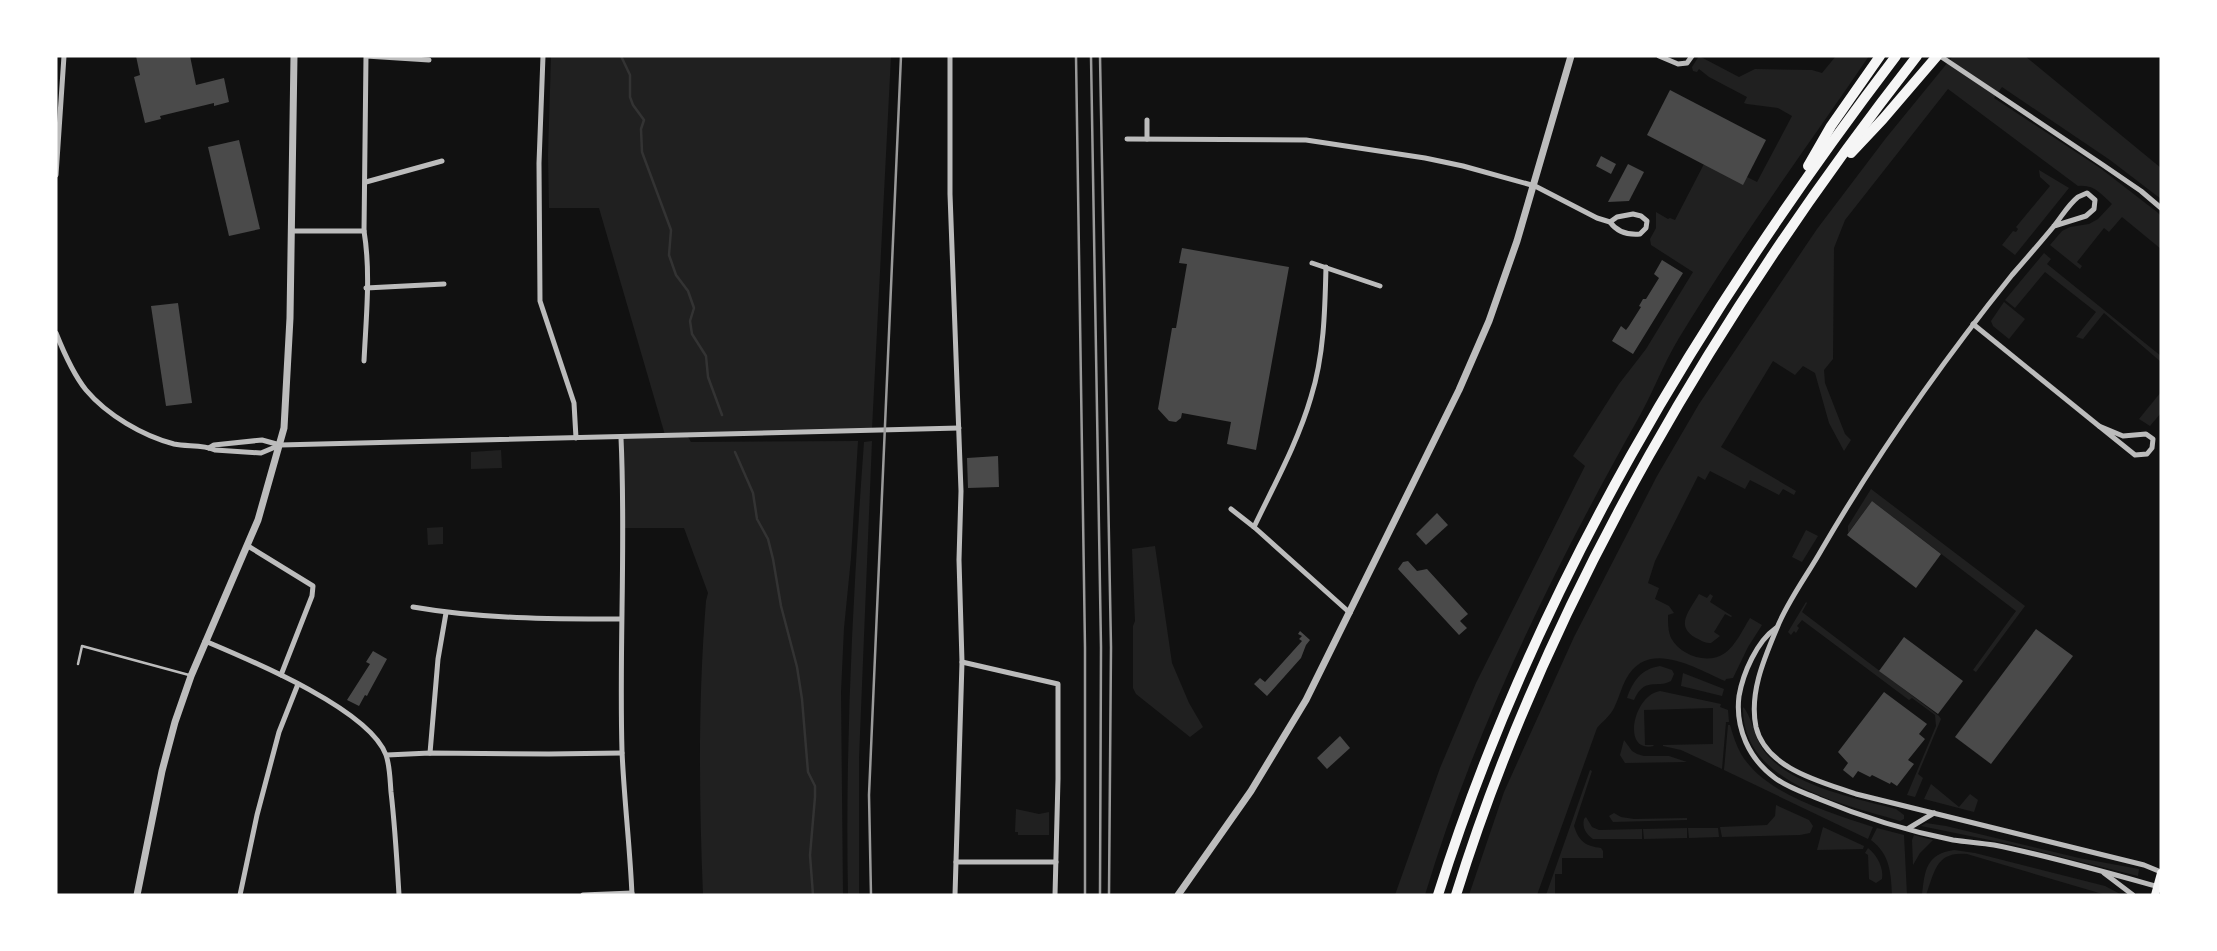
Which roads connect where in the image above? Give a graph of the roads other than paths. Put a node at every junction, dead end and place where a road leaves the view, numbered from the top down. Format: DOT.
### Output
graph roads {
  1 [pos="64,56"];
  2 [pos="294,56"];
  3 [pos="543,56"];
  4 [pos="950,56"];
  5 [pos="1571,56"];
  6 [pos="1659,56"];
  7 [pos="1692,56"];
  8 [pos="1880,56"];
  9 [pos="1896,56"];
  10 [pos="1938,56"];
  11 [pos="1915,59"];
  12 [pos="429,60"];
  13 [pos="1147,120"];
  14 [pos="1127,139"];
  15 [pos="1147,139"];
  16 [pos="442,161"];
  17 [pos="56,175"];
  18 [pos="366,182"];
  19 [pos="1535,186"];
  20 [pos="1820,187"];
  21 [pos="2161,208"];
  22 [pos="1610,222"];
  23 [pos="2054,226"];
  24 [pos="1771,229"];
  25 [pos="292,231"];
  26 [pos="364,231"];
  27 [pos="1312,263"];
  28 [pos="1326,267"];
  29 [pos="444,284"];
  30 [pos="1380,286"];
  31 [pos="366,288"];
  32 [pos="1973,324"];
  33 [pos="56,333"];
  34 [pos="364,361"];
  35 [pos="2099,426"];
  36 [pos="959,428"];
  37 [pos="576,438"];
  38 [pos="621,438"];
  39 [pos="280,445"];
  40 [pos="209,448"];
  41 [pos="1231,509"];
  42 [pos="1254,527"];
  43 [pos="248,546"];
  44 [pos="413,608"];
  45 [pos="446,613"];
  46 [pos="1350,613"];
  47 [pos="620,619"];
  48 [pos="1777,628"];
  49 [pos="205,641"];
  50 [pos="962,662"];
  51 [pos="78,664"];
  52 [pos="281,675"];
  53 [pos="191,676"];
  54 [pos="298,684"];
  55 [pos="622,752"];
  56 [pos="430,753"];
  57 [pos="387,755"];
  58 [pos="1934,813"];
  59 [pos="1909,828"];
  60 [pos="956,862"];
  61 [pos="1056,862"];
  62 [pos="2102,872"];
  63 [pos="2161,872"];
  64 [pos="2159,887"];
  65 [pos="632,894"];
  66 [pos="137,895"];
  67 [pos="240,895"];
  68 [pos="399,895"];
  69 [pos="583,895"];
  70 [pos="955,895"];
  71 [pos="1055,895"];
  72 [pos="1178,895"];
  73 [pos="1438,895"];
  74 [pos="1456,895"];
  75 [pos="2133,895"];
  76 [pos="2155,895"];
  1 -- 17 [label="street"];
  2 -- 25 [label="street"];
  3 -- 37 [label="street"];
  4 -- 36 [label="street"];
  5 -- 19 [label="street"];
  6 -- 7 [label="street"];
  8 -- 24 [label="highway"];
  9 -- 24 [label="highway"];
  10 -- 20 [label="highway"];
  10 -- 21 [label="street"];
  11 -- 20 [label="highway"];
  12 -- 18 [label="street"];
  13 -- 15 [label="street"];
  14 -- 15 [label="street"];
  15 -- 19 [label="street"];
  16 -- 18 [label="street"];
  18 -- 26 [label="street"];
  19 -- 22 [label="street"];
  19 -- 46 [label="street"];
  20 -- 74 [label="highway"];
  22 -- 22 [label="street"];
  23 -- 23 [label="street"];
  23 -- 32 [label="street"];
  24 -- 73 [label="highway"];
  25 -- 26 [label="street"];
  25 -- 39 [label="street"];
  26 -- 31 [label="street"];
  27 -- 28 [label="street"];
  28 -- 30 [label="street"];
  28 -- 42 [label="street"];
  29 -- 31 [label="street"];
  31 -- 34 [label="street"];
  32 -- 35 [label="street"];
  32 -- 48 [label="street"];
  33 -- 40 [label="street"];
  35 -- 35 [label="street"];
  36 -- 38 [label="street"];
  36 -- 50 [label="street"];
  37 -- 38 [label="street"];
  37 -- 39 [label="street"];
  38 -- 47 [label="street"];
  39 -- 40 [label="street"];
  39 -- 40 [label="street"];
  39 -- 43 [label="street"];
  41 -- 42 [label="street"];
  42 -- 46 [label="street"];
  43 -- 49 [label="street"];
  43 -- 52 [label="street"];
  44 -- 45 [label="street"];
  45 -- 47 [label="street"];
  45 -- 56 [label="street"];
  46 -- 72 [label="street"];
  47 -- 55 [label="street"];
  48 -- 58 [label="street"];
  48 -- 59 [label="street"];
  49 -- 52 [label="street"];
  49 -- 53 [label="street"];
  50 -- 60 [label="street"];
  50 -- 61 [label="street"];
  51 -- 53 [label="lane"];
  52 -- 54 [label="street"];
  53 -- 66 [label="street"];
  54 -- 57 [label="street"];
  54 -- 67 [label="street"];
  55 -- 56 [label="street"];
  55 -- 65 [label="street"];
  56 -- 57 [label="street"];
  57 -- 68 [label="street"];
  58 -- 59 [label="street"];
  58 -- 63 [label="street"];
  59 -- 62 [label="street"];
  60 -- 61 [label="street"];
  60 -- 70 [label="street"];
  61 -- 71 [label="street"];
  62 -- 64 [label="street"];
  62 -- 75 [label="street"];
  63 -- 64 [label="main road"];
  64 -- 76 [label="main road"];
  65 -- 69 [label="street"];
}
